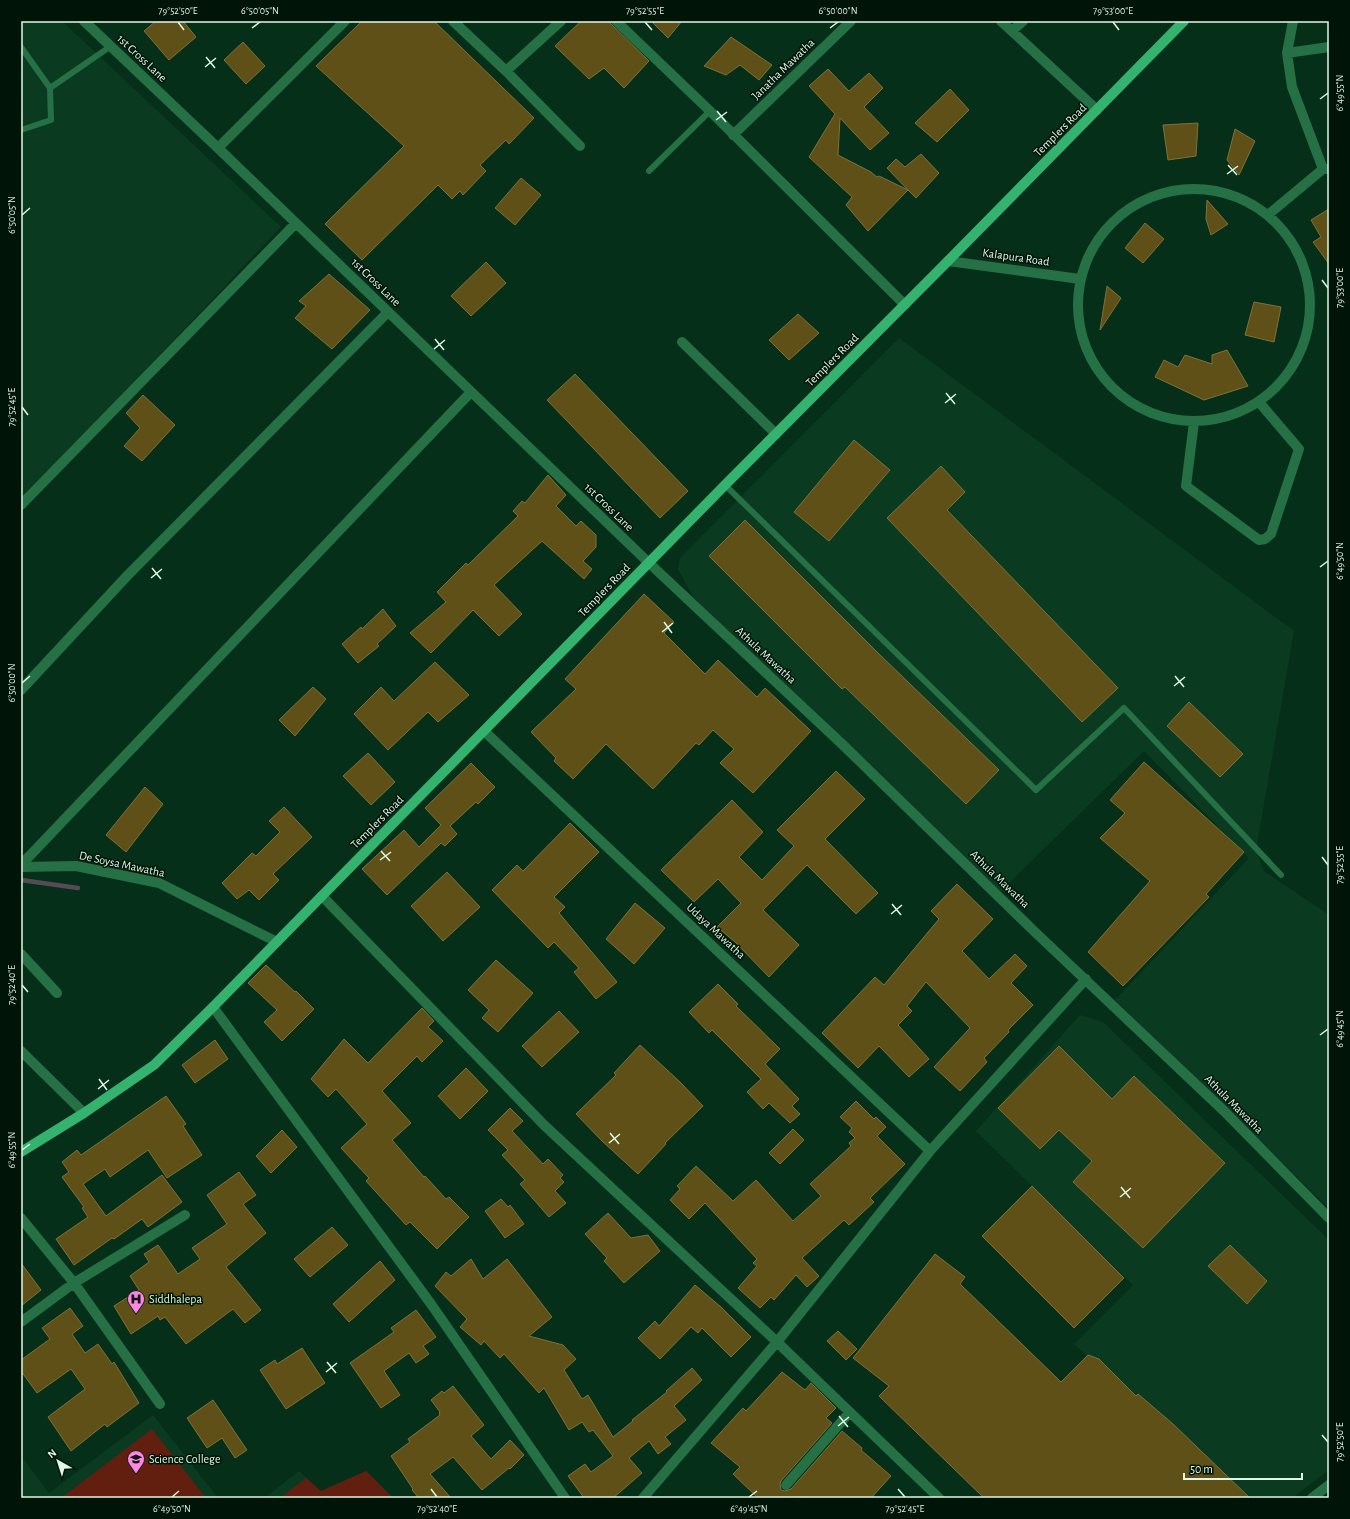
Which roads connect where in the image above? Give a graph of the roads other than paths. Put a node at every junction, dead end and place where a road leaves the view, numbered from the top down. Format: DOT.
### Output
graph roads {
  1 [pos="84,21"];
  2 [pos="345,21"];
  3 [pos="453,21"];
  4 [pos="561,21"];
  5 [pos="616,21"];
  6 [pos="851,21"];
  7 [pos="1001,21"];
  8 [pos="1023,21"];
  9 [pos="1184,21"];
  10 [pos="1293,21"];
  11 [pos="1012,31"];
  12 [pos="111,46"];
  13 [pos="21,47"];
  14 [pos="1329,47"];
  15 [pos="1287,53"];
  16 [pos="506,71"];
  17 [pos="50,88"];
  18 [pos="1097,110"];
  19 [pos="710,112"];
  20 [pos="21,130"];
  21 [pos="733,135"];
  22 [pos="580,146"];
  23 [pos="218,148"];
  24 [pos="1326,169"];
  25 [pos="649,171"];
  26 [pos="1269,214"];
  27 [pos="296,223"];
  28 [pos="948,261"];
  29 [pos="1080,279"];
  30 [pos="905,305"];
  31 [pos="388,312"];
  32 [pos="682,342"];
  33 [pos="471,392"];
  34 [pos="1259,402"];
  35 [pos="1194,422"];
  36 [pos="776,434"];
  37 [pos="725,485"];
  38 [pos="21,505"];
  39 [pos="649,563"];
  40 [pos="21,690"];
  41 [pos="484,731"];
  42 [pos="21,866"];
  43 [pos="1281,875"];
  44 [pos="322,896"];
  45 [pos="277,942"];
  46 [pos="21,954"];
  47 [pos="1086,979"];
  48 [pos="57,993"];
  49 [pos="212,1007"];
  50 [pos="21,1051"];
  51 [pos="84,1113"];
  52 [pos="930,1151"];
  53 [pos="21,1152"];
  54 [pos="185,1214"];
  55 [pos="21,1218"];
  56 [pos="1329,1218"];
  57 [pos="74,1283"];
  58 [pos="21,1322"];
  59 [pos="777,1342"];
  60 [pos="160,1404"];
  61 [pos="850,1412"];
  62 [pos="786,1485"];
  63 [pos="1329,1485"];
  64 [pos="565,1498"];
  65 [pos="643,1498"];
  66 [pos="939,1498"];
  67 [pos="1312,1498"];
  1 -- 12 [label="street, 1st Cross Lane"];
  2 -- 23 [label="street"];
  3 -- 16 [label="street"];
  4 -- 16 [label="street"];
  5 -- 19 [label="street"];
  6 -- 21 [label="street, Janatha Mawatha"];
  7 -- 11 [label="street"];
  8 -- 11 [label="street"];
  9 -- 18 [label="main road, Templers Road"];
  10 -- 15 [label="street"];
  11 -- 18 [label="street"];
  12 -- 17 [label="lane"];
  12 -- 23 [label="street, 1st Cross Lane"];
  13 -- 17 [label="lane"];
  14 -- 15 [label="street"];
  15 -- 24 [label="street"];
  16 -- 22 [label="street"];
  17 -- 20 [label="lane"];
  18 -- 28 [label="main road, Templers Road"];
  19 -- 21 [label="street"];
  19 -- 25 [label="lane"];
  21 -- 30 [label="street"];
  23 -- 27 [label="street, 1st Cross Lane"];
  24 -- 26 [label="street"];
  26 -- 29 [label="street"];
  26 -- 34 [label="street"];
  27 -- 31 [label="street, 1st Cross Lane"];
  27 -- 38 [label="street"];
  28 -- 29 [label="street, Kalapura Road"];
  28 -- 30 [label="main road, Templers Road"];
  29 -- 35 [label="street"];
  30 -- 36 [label="main road, Templers Road"];
  31 -- 33 [label="street, 1st Cross Lane"];
  31 -- 40 [label="street"];
  32 -- 36 [label="street"];
  33 -- 39 [label="street, 1st Cross Lane"];
  33 -- 42 [label="street"];
  34 -- 35 [label="street"];
  34 -- 35 [label="street"];
  36 -- 37 [label="main road, Templers Road"];
  37 -- 39 [label="main road, Templers Road"];
  37 -- 43 [label="lane"];
  39 -- 41 [label="main road, Templers Road"];
  39 -- 47 [label="street, Athula Mawatha"];
  41 -- 44 [label="main road, Templers Road"];
  41 -- 52 [label="street, Udaya Mawatha"];
  42 -- 45 [label="street, De Soysa Mawatha"];
  44 -- 45 [label="main road, Templers Road"];
  44 -- 59 [label="street"];
  45 -- 49 [label="main road, Templers Road"];
  46 -- 48 [label="street"];
  47 -- 52 [label="street"];
  47 -- 56 [label="street, Athula Mawatha"];
  49 -- 51 [label="main road, Templers Road"];
  49 -- 64 [label="street"];
  50 -- 51 [label="street"];
  51 -- 53 [label="main road, Templers Road"];
  52 -- 59 [label="street"];
  54 -- 57 [label="street"];
  55 -- 57 [label="street"];
  57 -- 58 [label="street"];
  57 -- 60 [label="street"];
  59 -- 61 [label="street"];
  59 -- 65 [label="street"];
  61 -- 62 [label="street"];
  61 -- 66 [label="street"];
  63 -- 67 [label="street"];
}
